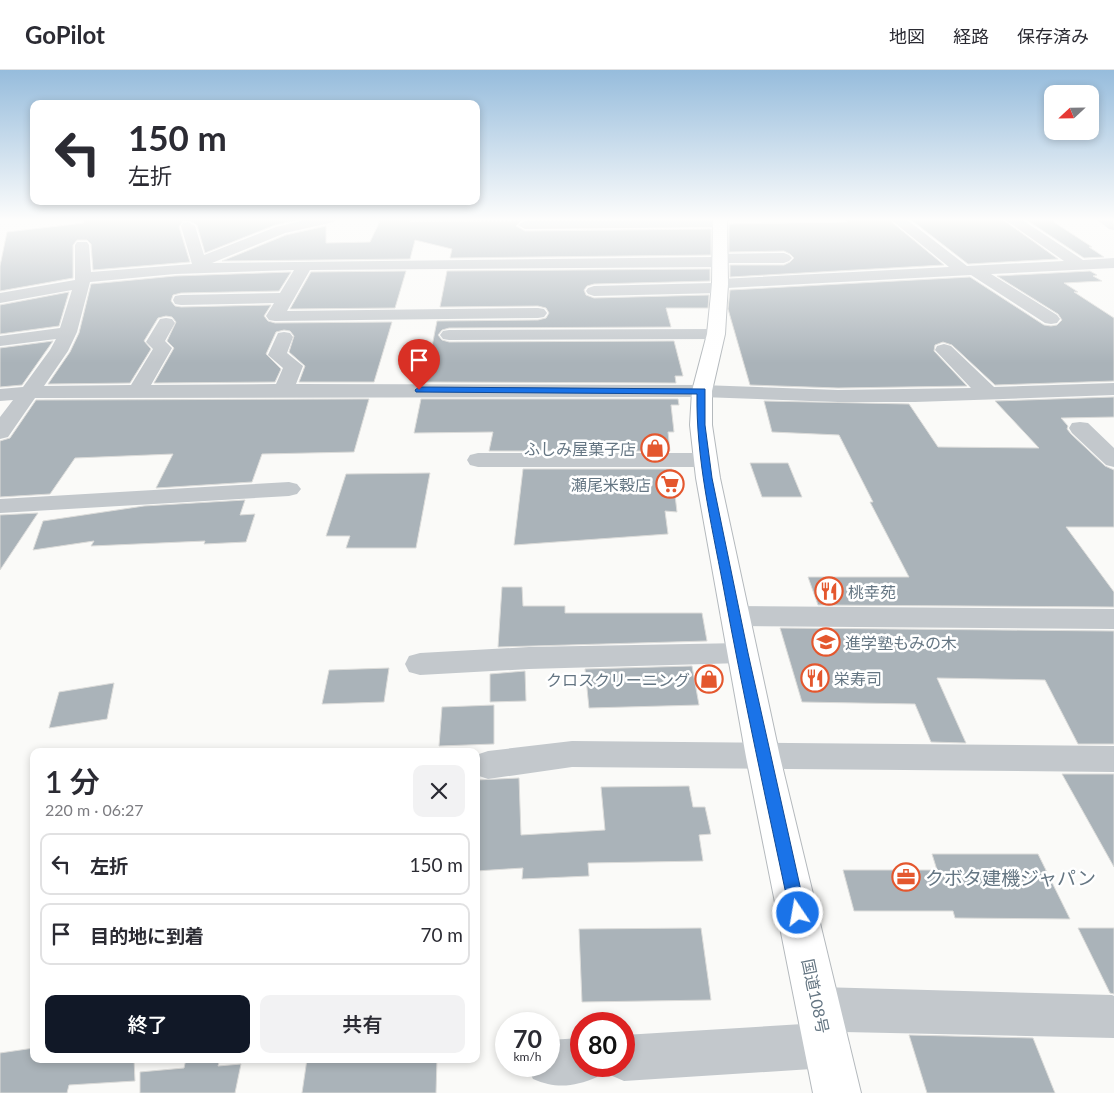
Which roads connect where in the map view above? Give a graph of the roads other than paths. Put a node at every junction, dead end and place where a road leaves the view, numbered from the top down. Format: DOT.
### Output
graph roads {
  1 [pos="83,267"];
  2 [pos="183,267"];
  3 [pos="198,267"];
  4 [pos="304,267"];
  5 [pos="397,267"];
  6 [pos="720,267"];
  7 [pos="747,267"];
  8 [pos="963,267"];
  9 [pos="1041,267"];
  10 [pos="175,269"];
  11 [pos="968,270"];
  12 [pos="720,273"];
  13 [pos="83,281"];
  14 [pos="594,292"];
  15 [pos="0,298"];
  16 [pos="285,298"];
  17 [pos="181,300"];
  18 [pos="538,313"];
  19 [pos="1050,319"];
  20 [pos="166,323"];
  21 [pos="68,332"];
  22 [pos="716,334"];
  23 [pos="449,335"];
  24 [pos="284,338"];
  25 [pos="0,341"];
  26 [pos="944,350"];
  27 [pos="137,391"];
  28 [pos="284,391"];
  29 [pos="702,391"];
  30 [pos="29,392"];
  31 [pos="988,393"];
  32 [pos="1110,393"];
  33 [pos="0,395"];
  34 [pos="1080,428"];
  35 [pos="0,432"];
  36 [pos="478,460"];
  37 [pos="705,460"];
  38 [pos="1114,460"];
  39 [pos="289,489"];
  40 [pos="0,506"];
  41 [pos="734,616"];
  42 [pos="1114,619"];
  43 [pos="742,653"];
  44 [pos="420,664"];
  45 [pos="764,756"];
  46 [pos="1114,759"];
  47 [pos="488,765"];
  48 [pos="1112,1016"];
  49 [pos="823,1027"];
  50 [pos="635,1056"];
  51 [pos="837,1093"];
  1 -- 13 [label="street"];
  2 -- 10 [label="street"];
  3 -- 10 [label="street"];
  4 -- 16 [label="street"];
  5 -- 12 [label="street"];
  6 -- 12 [label="highway, 国道108号"];
  7 -- 12 [label="street"];
  8 -- 11 [label="street"];
  9 -- 11 [label="street"];
  10 -- 13 [label="street"];
  11 -- 12 [label="street"];
  11 -- 19 [label="street"];
  12 -- 14 [label="street"];
  12 -- 22 [label="highway, 国道108号"];
  13 -- 15 [label="street"];
  13 -- 21 [label="street"];
  16 -- 17 [label="street"];
  16 -- 18 [label="street"];
  20 -- 27 [label="street"];
  21 -- 25 [label="street"];
  21 -- 30 [label="street"];
  22 -- 23 [label="street"];
  22 -- 29 [label="highway, 国道108号"];
  24 -- 28 [label="street"];
  26 -- 31 [label="street"];
  27 -- 28 [label="street"];
  27 -- 30 [label="street"];
  28 -- 29 [label="street"];
  29 -- 31 [label="street"];
  29 -- 37 [label="highway, 国道108号"];
  30 -- 33 [label="street"];
  30 -- 35 [label="street"];
  31 -- 32 [label="street"];
  34 -- 38 [label="street"];
  36 -- 37 [label="street"];
  37 -- 41 [label="highway, 国道108号"];
  39 -- 40 [label="street"];
  41 -- 42 [label="street"];
  41 -- 43 [label="highway, 国道108号"];
  43 -- 44 [label="street"];
  43 -- 45 [label="highway, 国道108号"];
  45 -- 46 [label="street"];
  45 -- 47 [label="street"];
  45 -- 49 [label="highway, 国道108号"];
  48 -- 49 [label="street"];
  49 -- 50 [label="street"];
  49 -- 51 [label="highway, 国道108号"];
}
